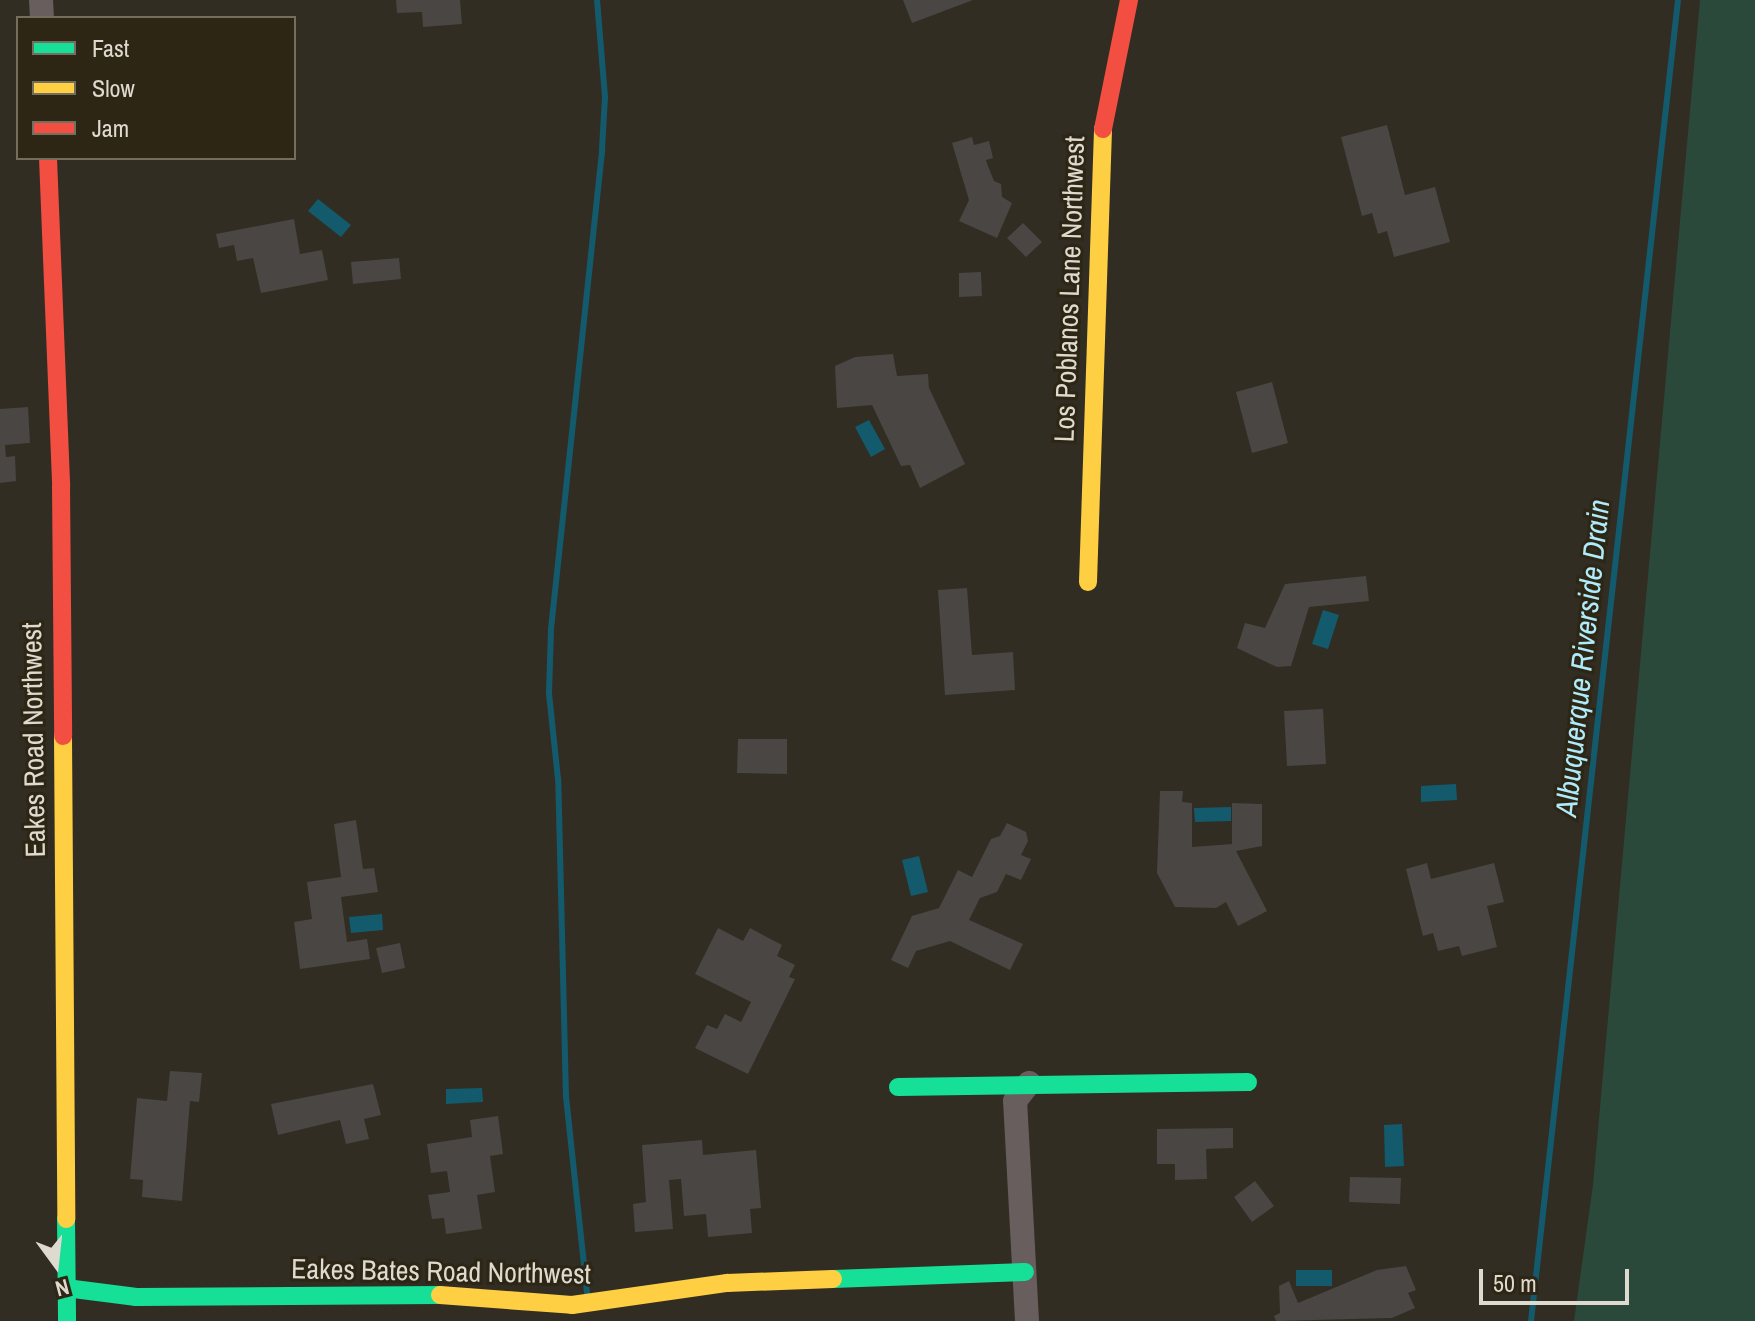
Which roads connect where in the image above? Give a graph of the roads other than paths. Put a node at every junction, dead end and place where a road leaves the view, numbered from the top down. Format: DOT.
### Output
graph roads {
  1 [pos="1129,0"];
  2 [pos="48,160"];
  3 [pos="1088,582"];
  4 [pos="1248,1082"];
  5 [pos="1029,1083"];
  6 [pos="898,1087"];
  7 [pos="1025,1272"];
  8 [pos="66,1288"];
  9 [pos="67,1321"];
  10 [pos="1027,1321"];
  1 -- 3 [label="street, Los Poblanos Lane Northwest"];
  2 -- 8 [label="street, Eakes Road Northwest"];
  4 -- 5 [label="street"];
  5 -- 6 [label="street"];
  5 -- 7 [label="street"];
  7 -- 8 [label="street, Eakes Bates Road Northwest"];
  7 -- 10 [label="street"];
  8 -- 9 [label="street, Eakes Road Northwest"];
}
